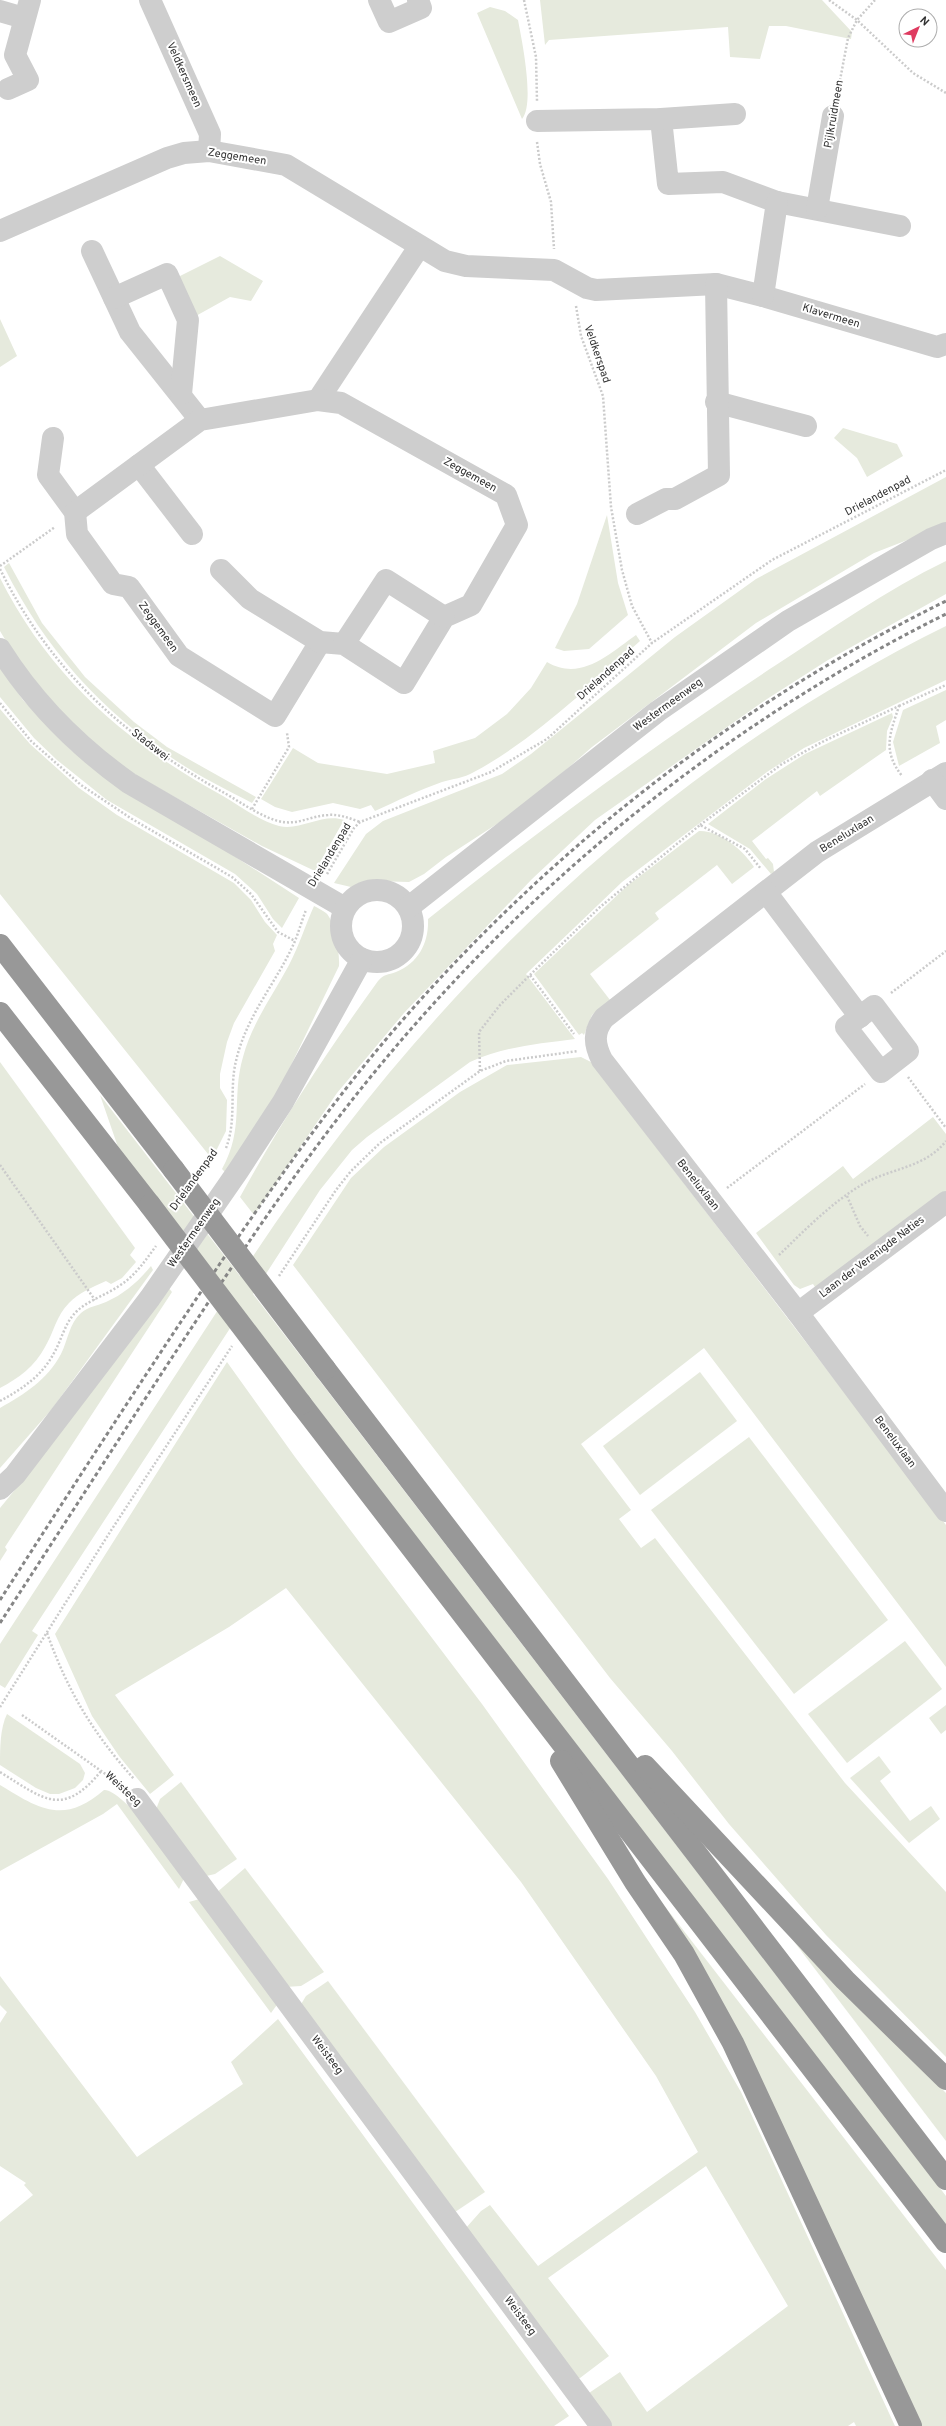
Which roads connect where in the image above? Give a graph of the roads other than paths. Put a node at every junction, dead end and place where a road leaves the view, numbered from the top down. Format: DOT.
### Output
graph roads {
  1 [pos="150,0"];
  2 [pos="379,0"];
  3 [pos="418,0"];
  4 [pos="27,9"];
  5 [pos="0,11"];
  6 [pos="8,89"];
  7 [pos="735,114"];
  8 [pos="833,116"];
  9 [pos="661,119"];
  10 [pos="537,121"];
  11 [pos="210,151"];
  12 [pos="777,202"];
  13 [pos="818,209"];
  14 [pos="900,226"];
  15 [pos="0,231"];
  16 [pos="418,247"];
  17 [pos="92,251"];
  18 [pos="554,270"];
  19 [pos="716,284"];
  20 [pos="763,296"];
  21 [pos="114,298"];
  22 [pos="946,344"];
  23 [pos="181,394"];
  24 [pos="318,400"];
  25 [pos="716,402"];
  26 [pos="200,420"];
  27 [pos="806,426"];
  28 [pos="53,438"];
  29 [pos="139,465"];
  30 [pos="75,512"];
  31 [pos="638,514"];
  32 [pos="946,533"];
  33 [pos="192,534"];
  34 [pos="220,570"];
  35 [pos="444,617"];
  36 [pos="320,642"];
  37 [pos="344,644"];
  38 [pos="0,649"];
  39 [pos="939,777"];
  40 [pos="946,799"];
  41 [pos="770,889"];
  42 [pos="409,907"];
  43 [pos="345,908"];
  44 [pos="0,944"];
  45 [pos="362,959"];
  46 [pos="867,1011"];
  47 [pos="0,1013"];
  48 [pos="946,1202"];
  49 [pos="798,1313"];
  50 [pos="0,1489"];
  51 [pos="946,1510"];
  52 [pos="499,1659"];
  53 [pos="568,1686"];
  54 [pos="137,1790"];
  55 [pos="946,2079"];
  56 [pos="946,2179"];
  57 [pos="946,2242"];
  58 [pos="601,2426"];
  59 [pos="911,2426"];
  1 -- 11 [label="street, Veldkersmeen"];
  2 -- 3 [label="street"];
  4 -- 5 [label="street"];
  4 -- 6 [label="street"];
  7 -- 9 [label="street"];
  8 -- 13 [label="street, Pijlkruidmeen"];
  9 -- 10 [label="street"];
  9 -- 12 [label="street"];
  11 -- 15 [label="street, Zeggemeen"];
  11 -- 16 [label="street, Zeggemeen"];
  12 -- 13 [label="street"];
  12 -- 20 [label="street"];
  13 -- 14 [label="street"];
  16 -- 18 [label="street, Zeggemeen"];
  16 -- 24 [label="street"];
  17 -- 21 [label="street"];
  18 -- 19 [label="street, Klavermeen"];
  19 -- 20 [label="street, Klavermeen"];
  19 -- 25 [label="street"];
  20 -- 22 [label="street, Klavermeen"];
  21 -- 23 [label="street"];
  21 -- 23 [label="street"];
  23 -- 26 [label="street"];
  24 -- 26 [label="street, Zeggemeen"];
  24 -- 35 [label="street, Zeggemeen"];
  25 -- 27 [label="street"];
  25 -- 31 [label="street"];
  26 -- 29 [label="street, Zeggemeen"];
  28 -- 30 [label="street"];
  29 -- 30 [label="street, Zeggemeen"];
  29 -- 33 [label="street"];
  30 -- 36 [label="street, Zeggemeen"];
  32 -- 42 [label="street, Westermeenweg"];
  34 -- 36 [label="street"];
  35 -- 37 [label="street"];
  35 -- 37 [label="street"];
  36 -- 37 [label="street"];
  38 -- 43 [label="street"];
  39 -- 40 [label="street, Beneluxlaan"];
  39 -- 41 [label="street, Beneluxlaan"];
  41 -- 46 [label="street"];
  41 -- 49 [label="street, Beneluxlaan"];
  42 -- 43 [label="street"];
  42 -- 45 [label="street"];
  43 -- 45 [label="street"];
  44 -- 53 [label="highway, bridge"];
  45 -- 50 [label="street, Westermeenweg"];
  46 -- 46 [label="street"];
  47 -- 52 [label="highway, bridge"];
  48 -- 49 [label="street, Laan der Verenigde Naties"];
  49 -- 51 [label="street, Beneluxlaan"];
  52 -- 57 [label="highway"];
  52 -- 59 [label="highway"];
  53 -- 55 [label="highway"];
  53 -- 56 [label="highway"];
  54 -- 58 [label="street, Weisteeg"];
}
